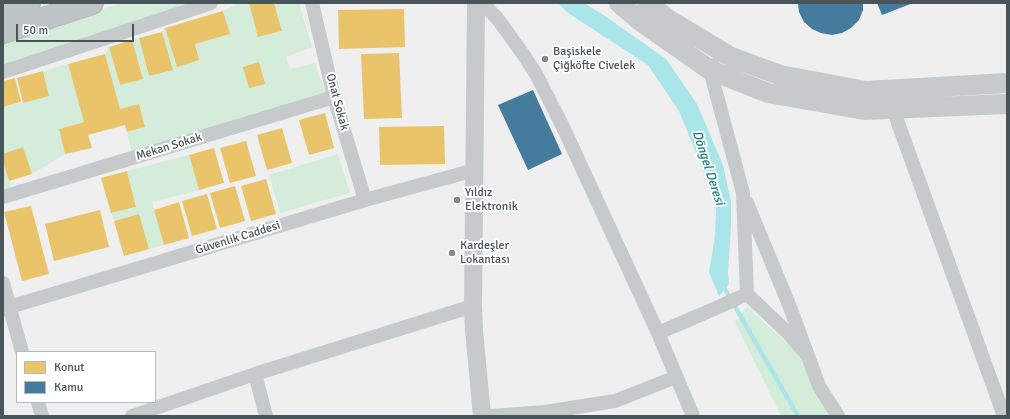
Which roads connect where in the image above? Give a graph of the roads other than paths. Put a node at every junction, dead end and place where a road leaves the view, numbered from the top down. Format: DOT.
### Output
graph roads {
  1 [pos="29,3"];
  2 [pos="92,3"];
  3 [pos="211,3"];
  4 [pos="312,3"];
  5 [pos="476,3"];
  6 [pos="482,3"];
  7 [pos="620,3"];
  8 [pos="647,3"];
  9 [pos="3,11"];
  10 [pos="3,32"];
  11 [pos="724,53"];
  12 [pos="710,70"];
  13 [pos="3,72"];
  14 [pos="1007,82"];
  15 [pos="334,97"];
  16 [pos="1007,104"];
  17 [pos="893,109"];
  18 [pos="475,170"];
  19 [pos="743,194"];
  20 [pos="3,197"];
  21 [pos="365,200"];
  22 [pos="3,283"];
  23 [pos="747,294"];
  24 [pos="473,306"];
  25 [pos="6,308"];
  26 [pos="658,333"];
  27 [pos="22,351"];
  28 [pos="808,356"];
  29 [pos="255,374"];
  30 [pos="676,377"];
  31 [pos="38,403"];
  32 [pos="42,416"];
  33 [pos="132,416"];
  34 [pos="266,416"];
  35 [pos="482,416"];
  36 [pos="491,416"];
  37 [pos="693,416"];
  38 [pos="838,416"];
  39 [pos="1004,416"];
  1 -- 9 [label="highway"];
  2 -- 10 [label="highway"];
  3 -- 13 [label="street"];
  4 -- 15 [label="street, Onat Sokak"];
  5 -- 18 [label="street"];
  6 -- 26 [label="street"];
  7 -- 12 [label="main road"];
  8 -- 11 [label="main road"];
  11 -- 12 [label="street"];
  11 -- 14 [label="main road"];
  12 -- 17 [label="main road"];
  12 -- 19 [label="street"];
  15 -- 20 [label="street, Mekan Sokak"];
  15 -- 21 [label="street, Onat Sokak"];
  16 -- 17 [label="main road"];
  17 -- 39 [label="street"];
  18 -- 21 [label="street, Güvenlik Caddesi"];
  18 -- 24 [label="street"];
  19 -- 23 [label="street"];
  19 -- 28 [label="street"];
  21 -- 25 [label="street, Güvenlik Caddesi"];
  22 -- 25 [label="street"];
  23 -- 26 [label="street"];
  23 -- 28 [label="street"];
  24 -- 29 [label="street"];
  24 -- 35 [label="street"];
  25 -- 27 [label="street"];
  26 -- 30 [label="street"];
  28 -- 38 [label="street"];
  29 -- 33 [label="street"];
  29 -- 34 [label="street"];
  30 -- 36 [label="street"];
  30 -- 37 [label="street"];
  31 -- 32 [label="street"];
}
